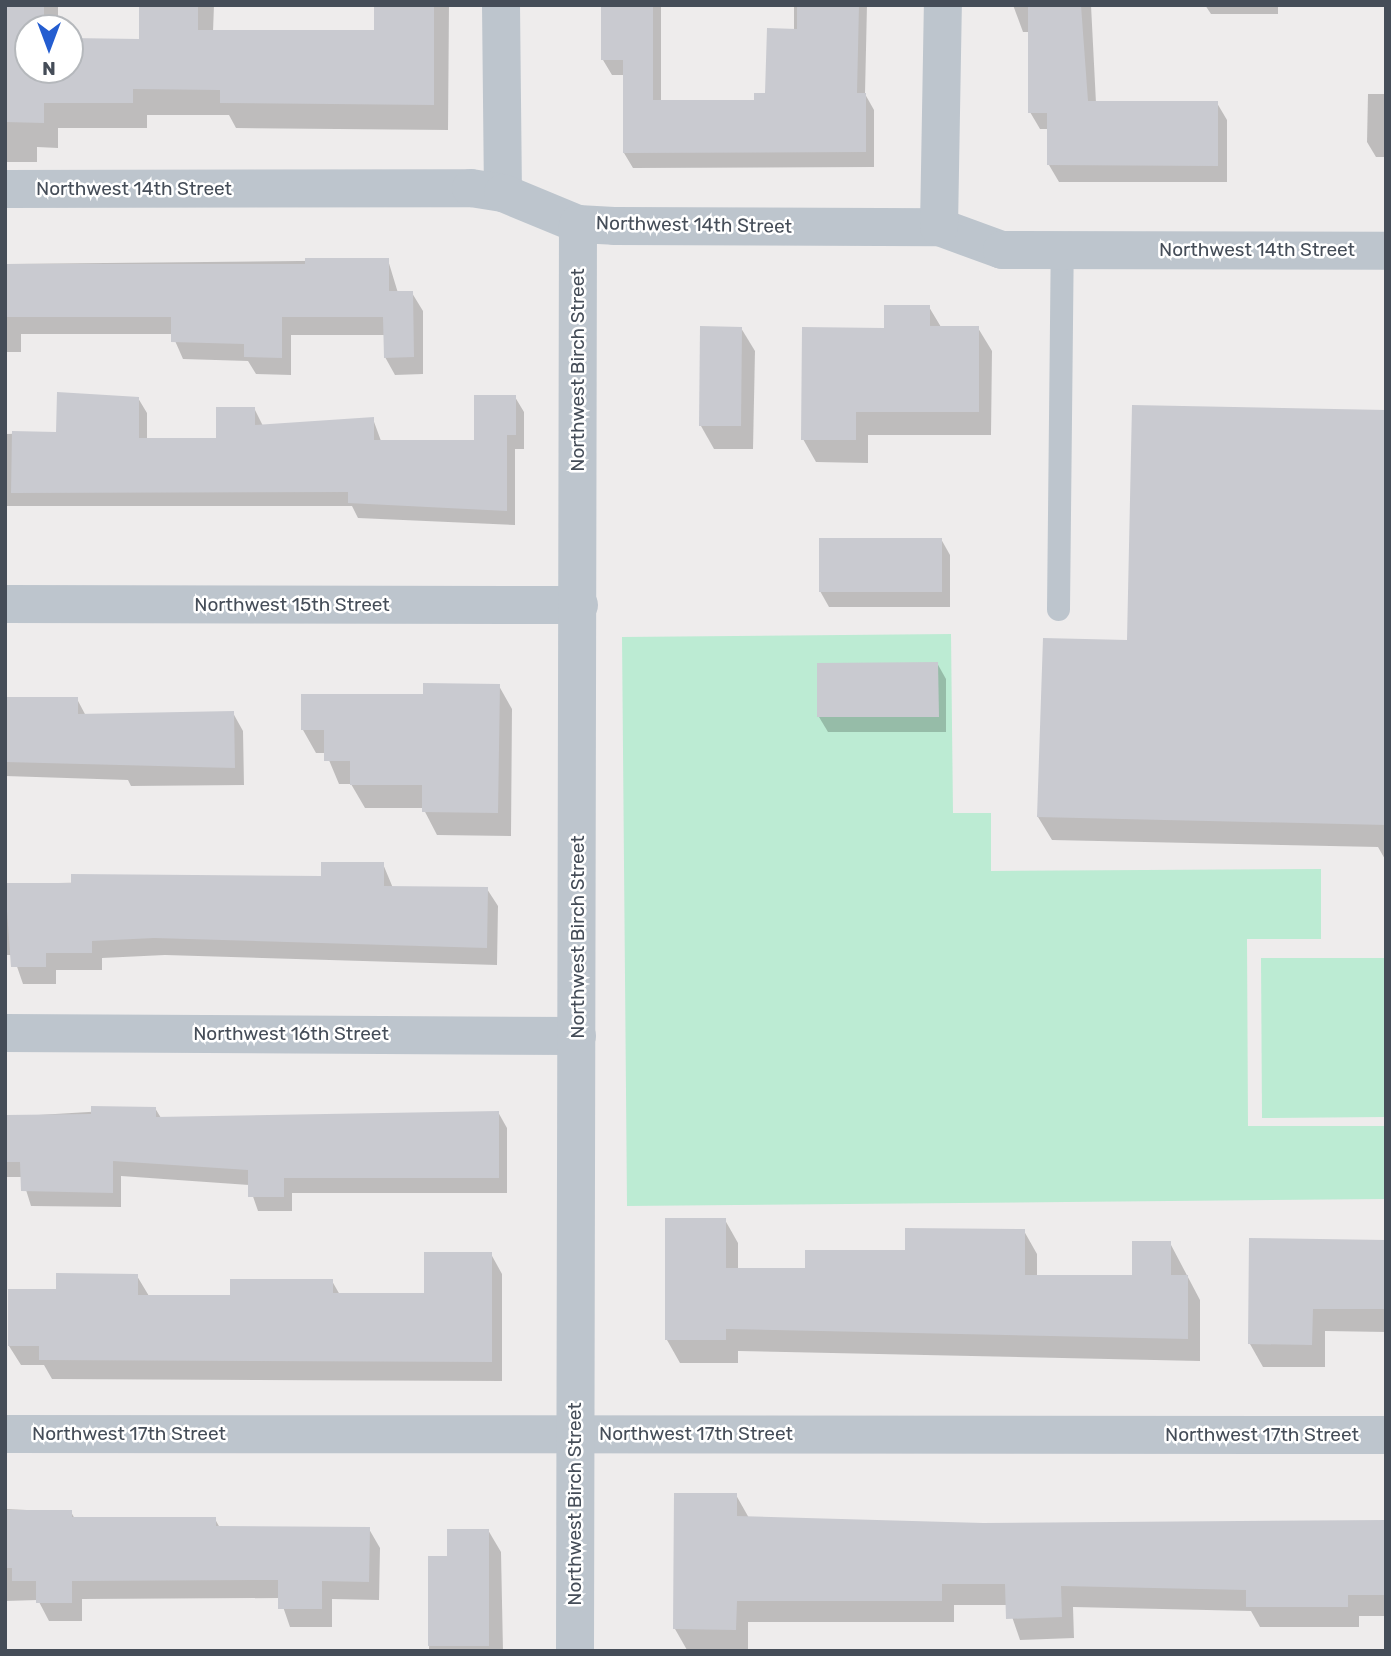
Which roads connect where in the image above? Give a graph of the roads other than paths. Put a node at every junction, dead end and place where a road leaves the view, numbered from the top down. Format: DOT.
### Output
graph roads {
  1 [pos="501,5"];
  2 [pos="943,5"];
  3 [pos="5,189"];
  4 [pos="503,193"];
  5 [pos="578,223"];
  6 [pos="939,227"];
  7 [pos="1062,250"];
  8 [pos="1386,251"];
  9 [pos="5,604"];
  10 [pos="579,605"];
  11 [pos="1058,609"];
  12 [pos="5,1033"];
  13 [pos="577,1035"];
  14 [pos="5,1434"];
  15 [pos="575,1434"];
  16 [pos="1386,1435"];
  17 [pos="575,1651"];
  1 -- 4 [label="street"];
  2 -- 6 [label="street"];
  3 -- 4 [label="street, Northwest 14th Street"];
  4 -- 5 [label="street, Northwest 14th Street"];
  5 -- 6 [label="street, Northwest 14th Street"];
  5 -- 10 [label="street, Northwest Birch Street"];
  6 -- 7 [label="street, Northwest 14th Street"];
  7 -- 8 [label="street, Northwest 14th Street"];
  7 -- 11 [label="lane"];
  9 -- 10 [label="street, Northwest 15th Street"];
  10 -- 13 [label="street, Northwest Birch Street"];
  12 -- 13 [label="street, Northwest 16th Street"];
  13 -- 15 [label="street, Northwest Birch Street"];
  14 -- 15 [label="street, Northwest 17th Street"];
  15 -- 16 [label="street, Northwest 17th Street"];
  15 -- 17 [label="street, Northwest Birch Street"];
}
